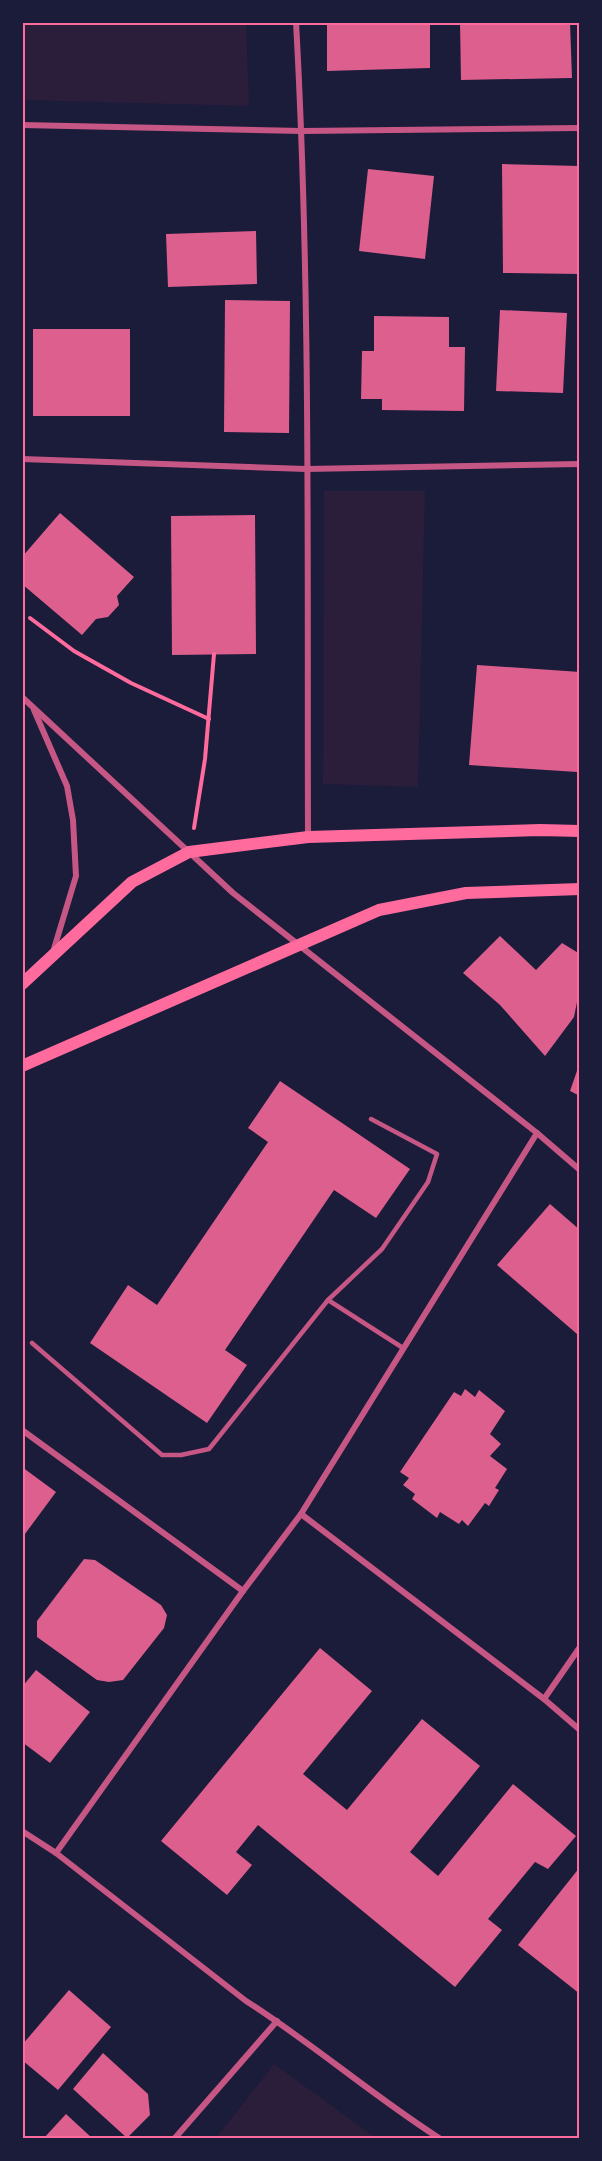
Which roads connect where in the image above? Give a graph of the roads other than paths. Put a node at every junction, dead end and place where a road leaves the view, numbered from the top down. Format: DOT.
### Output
graph roads {
  1 [pos="296,22"];
  2 [pos="22,125"];
  3 [pos="579,128"];
  4 [pos="302,131"];
  5 [pos="22,459"];
  6 [pos="579,464"];
  7 [pos="306,469"];
  8 [pos="22,697"];
  9 [pos="33,706"];
  10 [pos="579,831"];
  11 [pos="308,837"];
  12 [pos="189,852"];
  13 [pos="579,889"];
  14 [pos="300,946"];
  15 [pos="51,957"];
  16 [pos="22,984"];
  17 [pos="22,1066"];
  18 [pos="370,1119"];
  19 [pos="537,1133"];
  20 [pos="579,1170"];
  21 [pos="328,1300"];
  22 [pos="32,1343"];
  23 [pos="403,1348"];
  24 [pos="22,1430"];
  25 [pos="301,1514"];
  26 [pos="243,1591"];
  27 [pos="579,1647"];
  28 [pos="544,1699"];
  29 [pos="579,1730"];
  30 [pos="22,1831"];
  31 [pos="56,1853"];
  32 [pos="276,2021"];
  33 [pos="175,2139"];
  34 [pos="439,2139"];
  1 -- 4 [label="street"];
  2 -- 4 [label="street"];
  3 -- 4 [label="street"];
  4 -- 7 [label="street"];
  5 -- 7 [label="street"];
  6 -- 7 [label="street"];
  7 -- 11 [label="street"];
  8 -- 9 [label="street"];
  9 -- 12 [label="street"];
  9 -- 15 [label="street"];
  10 -- 11 [label="main road"];
  11 -- 12 [label="main road"];
  12 -- 14 [label="street"];
  12 -- 15 [label="main road"];
  13 -- 14 [label="main road"];
  14 -- 17 [label="main road"];
  14 -- 19 [label="street"];
  15 -- 16 [label="main road"];
  18 -- 21 [label="lane"];
  19 -- 20 [label="street"];
  19 -- 23 [label="street"];
  21 -- 22 [label="lane"];
  21 -- 23 [label="lane"];
  23 -- 25 [label="street"];
  24 -- 26 [label="street"];
  25 -- 26 [label="street"];
  25 -- 28 [label="street"];
  26 -- 31 [label="street"];
  27 -- 28 [label="street"];
  28 -- 29 [label="street"];
  30 -- 31 [label="street"];
  31 -- 32 [label="street"];
  32 -- 33 [label="street"];
  32 -- 34 [label="street"];
}
